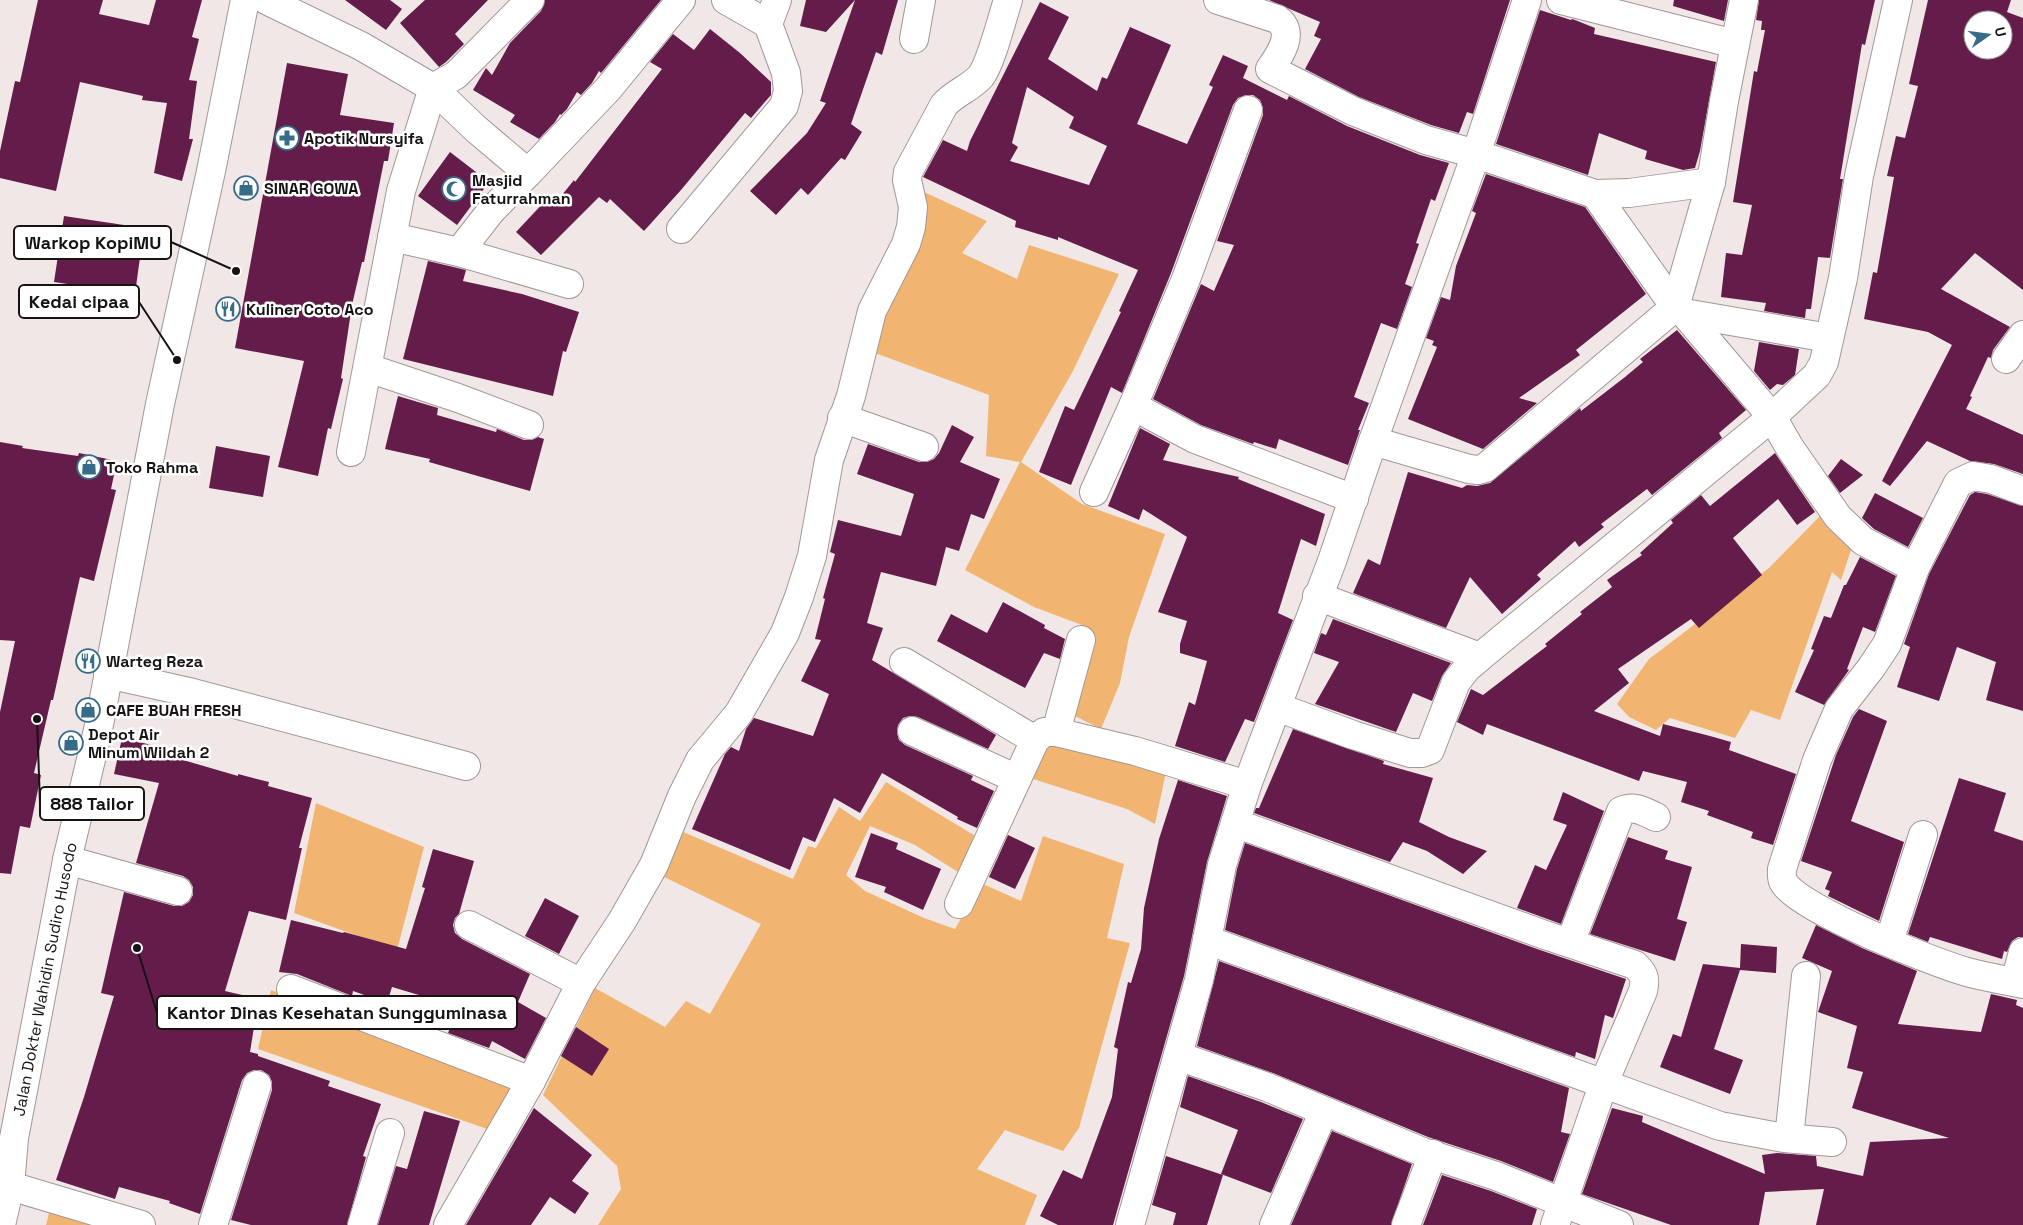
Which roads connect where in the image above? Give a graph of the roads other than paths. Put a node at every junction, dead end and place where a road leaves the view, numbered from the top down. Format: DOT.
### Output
graph roads {
  1 [pos="245,0"];
  2 [pos="266,0"];
  3 [pos="530,0"];
  4 [pos="681,0"];
  5 [pos="726,0"];
  6 [pos="921,0"];
  7 [pos="1008,0"];
  8 [pos="1527,0"];
  9 [pos="1561,0"];
  10 [pos="1744,0"];
  11 [pos="1898,0"];
  12 [pos="1231,2"];
  13 [pos="772,12"];
  14 [pos="914,39"];
  15 [pos="1735,44"];
  16 [pos="433,88"];
  17 [pos="1248,110"];
  18 [pos="1476,154"];
  19 [pos="528,173"];
  20 [pos="1711,182"];
  21 [pos="1595,194"];
  22 [pos="681,229"];
  23 [pos="392,238"];
  24 [pos="459,252"];
  25 [pos="569,284"];
  26 [pos="1680,310"];
  27 [pos="2023,335"];
  28 [pos="1829,338"];
  29 [pos="2006,359"];
  30 [pos="368,368"];
  31 [pos="1133,406"];
  32 [pos="1772,417"];
  33 [pos="842,418"];
  34 [pos="529,425"];
  35 [pos="1373,441"];
  36 [pos="924,447"];
  37 [pos="351,452"];
  38 [pos="1094,492"];
  39 [pos="2023,492"];
  40 [pos="1354,499"];
  41 [pos="1914,568"];
  42 [pos="1317,596"];
  43 [pos="1081,640"];
  44 [pos="1480,657"];
  45 [pos="904,662"];
  46 [pos="108,674"];
  47 [pos="1277,707"];
  48 [pos="912,731"];
  49 [pos="1045,736"];
  50 [pos="466,766"];
  51 [pos="1017,779"];
  52 [pos="1247,786"];
  53 [pos="1656,817"];
  54 [pos="1235,823"];
  55 [pos="1923,835"];
  56 [pos="67,860"];
  57 [pos="178,890"];
  58 [pos="959,904"];
  59 [pos="469,925"];
  60 [pos="1207,940"];
  61 [pos="1889,942"];
  62 [pos="1570,943"];
  63 [pos="2023,952"];
  64 [pos="1806,976"];
  65 [pos="581,983"];
  66 [pos="2019,983"];
  67 [pos="291,989"];
  68 [pos="1178,1056"];
  69 [pos="531,1081"];
  70 [pos="258,1085"];
  71 [pos="1603,1085"];
  72 [pos="1324,1111"];
  73 [pos="390,1133"];
  74 [pos="1789,1138"];
  75 [pos="1832,1142"];
  76 [pos="1433,1154"];
  77 [pos="5,1184"];
  78 [pos="1558,1214"];
  79 [pos="1,1225"];
  80 [pos="141,1225"];
  81 [pos="213,1225"];
  82 [pos="362,1225"];
  83 [pos="448,1225"];
  84 [pos="1130,1225"];
  85 [pos="1274,1225"];
  86 [pos="1406,1225"];
  87 [pos="1619,1225"];
  1 -- 46 [label="street, Jalan Dokter Wahidin Sudiro Husodo"];
  2 -- 16 [label="street"];
  3 -- 16 [label="street"];
  4 -- 19 [label="street"];
  5 -- 13 [label="street"];
  6 -- 14 [label="street"];
  7 -- 33 [label="street"];
  8 -- 18 [label="street"];
  9 -- 15 [label="street"];
  10 -- 15 [label="street"];
  11 -- 28 [label="street"];
  12 -- 18 [label="street"];
  13 -- 22 [label="street"];
  15 -- 20 [label="street"];
  16 -- 19 [label="street"];
  16 -- 23 [label="street"];
  17 -- 31 [label="street"];
  18 -- 21 [label="street"];
  18 -- 35 [label="street"];
  19 -- 24 [label="street"];
  20 -- 21 [label="street"];
  20 -- 26 [label="street"];
  21 -- 26 [label="street"];
  23 -- 24 [label="street"];
  23 -- 30 [label="street"];
  24 -- 25 [label="street"];
  26 -- 28 [label="street"];
  26 -- 32 [label="street"];
  26 -- 35 [label="street"];
  27 -- 29 [label="street"];
  28 -- 32 [label="street"];
  30 -- 34 [label="street"];
  30 -- 37 [label="street"];
  31 -- 38 [label="street"];
  31 -- 40 [label="street"];
  32 -- 41 [label="street"];
  32 -- 44 [label="street"];
  33 -- 36 [label="street"];
  33 -- 65 [label="street"];
  35 -- 40 [label="street"];
  39 -- 41 [label="street"];
  40 -- 42 [label="street"];
  41 -- 61 [label="street"];
  42 -- 44 [label="street"];
  42 -- 47 [label="street"];
  43 -- 49 [label="street"];
  44 -- 47 [label="street"];
  45 -- 49 [label="street"];
  46 -- 50 [label="street"];
  46 -- 56 [label="street, Jalan Dokter Wahidin Sudiro Husodo"];
  47 -- 52 [label="street"];
  48 -- 51 [label="street"];
  49 -- 51 [label="street"];
  49 -- 52 [label="street"];
  51 -- 58 [label="street"];
  52 -- 54 [label="street"];
  53 -- 62 [label="street"];
  54 -- 60 [label="street"];
  54 -- 62 [label="street"];
  55 -- 61 [label="street"];
  56 -- 57 [label="street"];
  56 -- 77 [label="street, Jalan Dokter Wahidin Sudiro Husodo"];
  59 -- 65 [label="street"];
  60 -- 68 [label="street"];
  60 -- 71 [label="street"];
  61 -- 66 [label="street"];
  62 -- 71 [label="street"];
  63 -- 66 [label="street"];
  64 -- 74 [label="street"];
  65 -- 69 [label="street"];
  67 -- 69 [label="street"];
  68 -- 72 [label="street"];
  68 -- 84 [label="street"];
  69 -- 83 [label="street"];
  70 -- 81 [label="street"];
  71 -- 74 [label="street"];
  71 -- 78 [label="street"];
  72 -- 76 [label="street"];
  72 -- 85 [label="street"];
  73 -- 82 [label="street"];
  74 -- 75 [label="street"];
  76 -- 78 [label="street"];
  76 -- 86 [label="street"];
  77 -- 79 [label="street, Jalan Dokter Wahidin Sudiro Husodo"];
  77 -- 80 [label="street"];
  78 -- 87 [label="street"];
}
